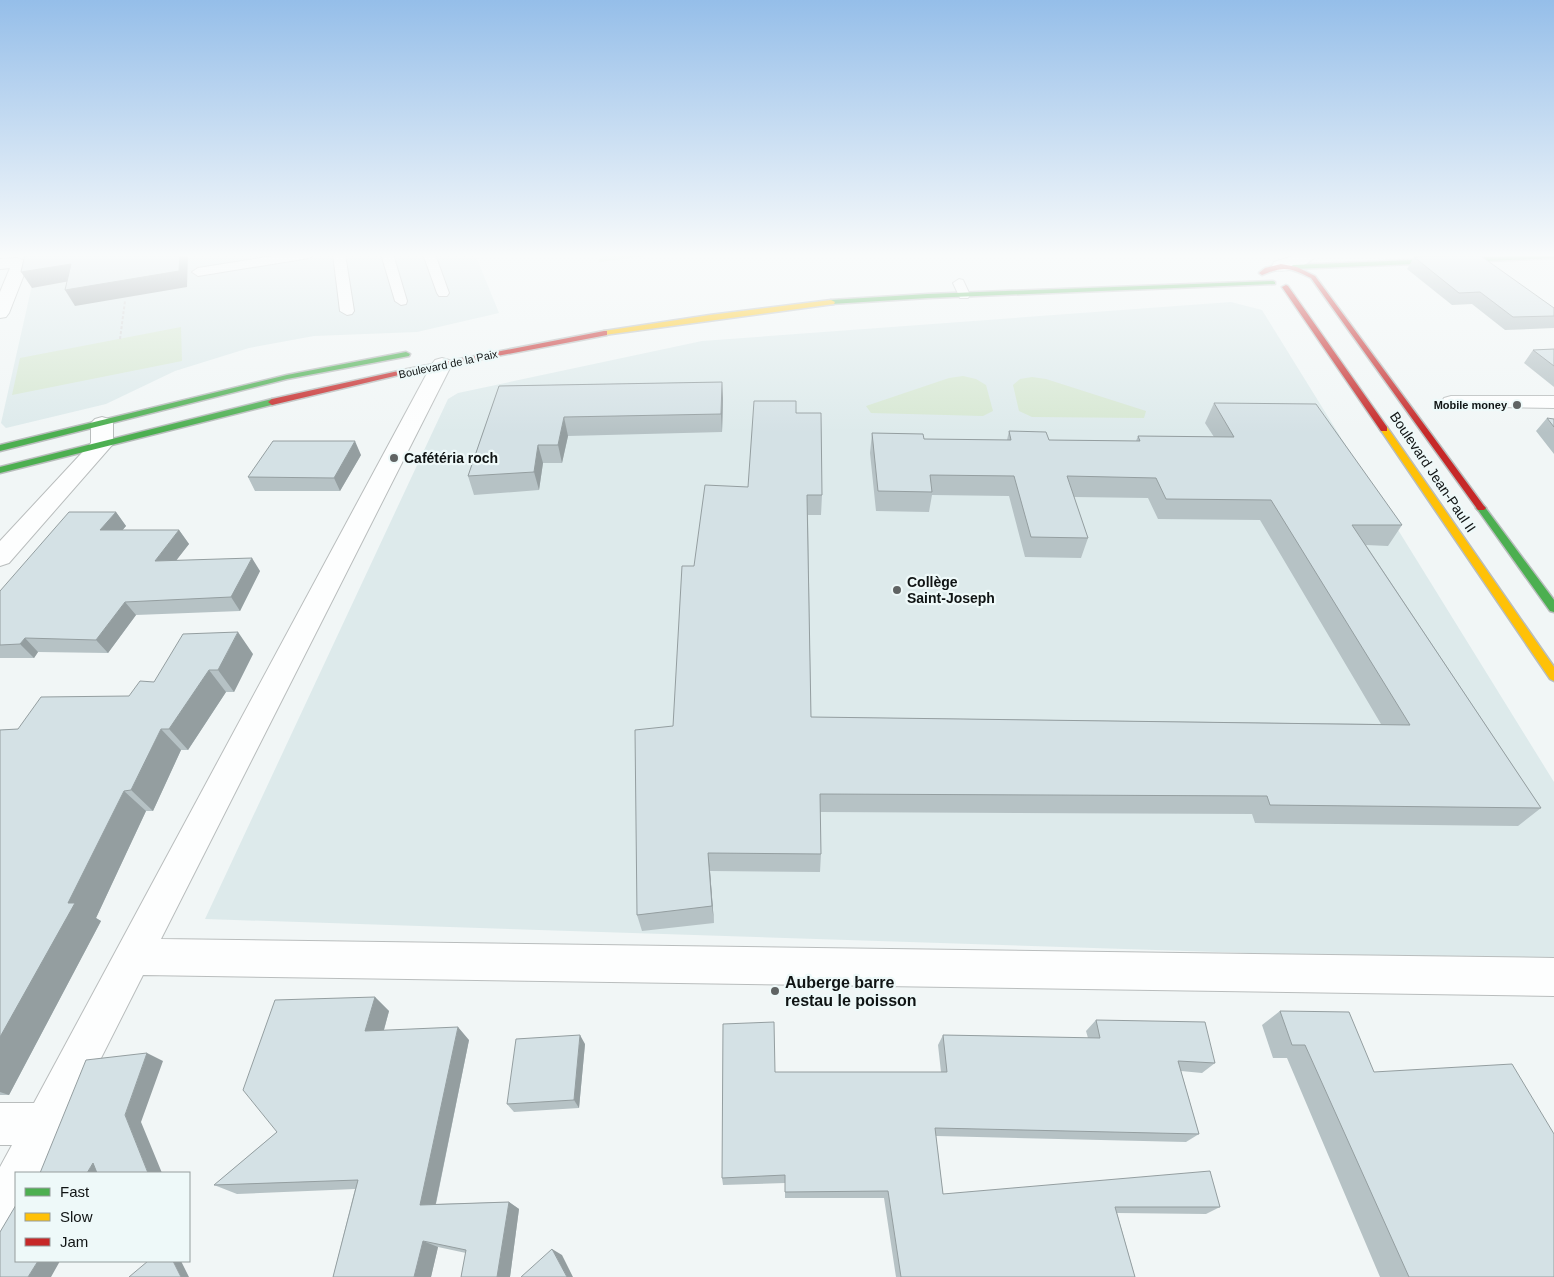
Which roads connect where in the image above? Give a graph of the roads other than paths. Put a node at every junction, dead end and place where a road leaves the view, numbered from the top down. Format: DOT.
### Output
graph roads {
  1 [pos="743,314"];
  2 [pos="1327,314"];
  3 [pos="1330,314"];
  4 [pos="430,358"];
  5 [pos="1451,402"];
  6 [pos="1554,402"];
  7 [pos="102,433"];
  8 [pos="0,448"];
  9 [pos="0,470"];
  10 [pos="0,557"];
  11 [pos="1554,608"];
  12 [pos="1554,676"];
  13 [pos="132,958"];
  14 [pos="1554,977"];
  15 [pos="0,1124"];
  16 [pos="46,1124"];
  17 [pos="21,1172"];
  18 [pos="15,1182"];
  19 [pos="0,1212"];
  1 -- 4 [label="main road, Boulevard de la Paix"];
  2 -- 12 [label="main road, Boulevard Jean-Paul II"];
  3 -- 11 [label="main road, Boulevard Jean-Paul II"];
  4 -- 7 [label="main road, Boulevard de la Paix"];
  4 -- 7 [label="main road, Boulevard de la Paix"];
  4 -- 13 [label="street"];
  5 -- 6 [label="street"];
  7 -- 8 [label="main road, Boulevard de la Paix"];
  7 -- 9 [label="main road, Boulevard de la Paix"];
  7 -- 10 [label="street"];
  13 -- 14 [label="street"];
  13 -- 16 [label="street"];
  15 -- 16 [label="street"];
  16 -- 17 [label="street"];
  18 -- 19 [label="street"];
}
